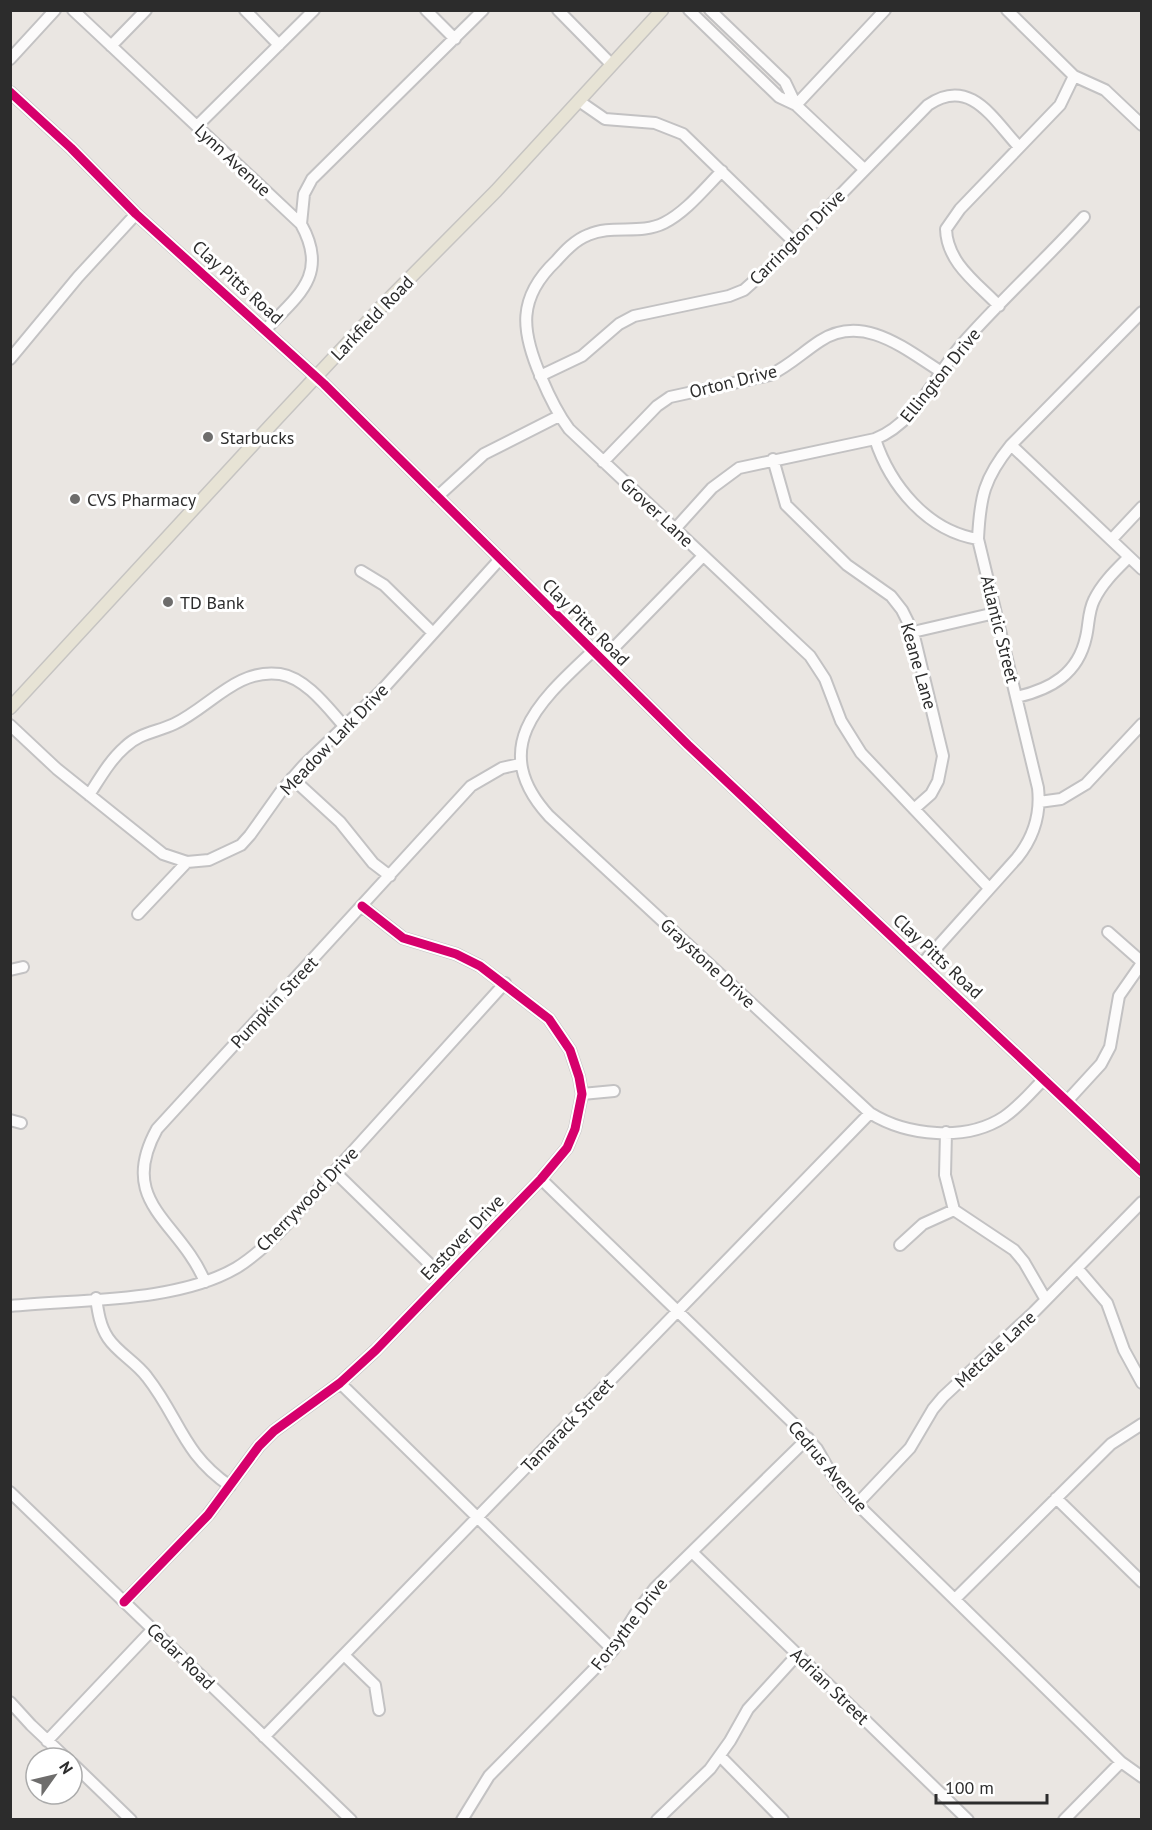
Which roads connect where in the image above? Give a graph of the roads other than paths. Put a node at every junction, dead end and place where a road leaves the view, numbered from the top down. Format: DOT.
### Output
graph roads {
  1 [pos="55,10"];
  2 [pos="73,10"];
  3 [pos="146,10"];
  4 [pos="245,10"];
  5 [pos="314,10"];
  6 [pos="426,10"];
  7 [pos="483,10"];
  8 [pos="558,10"];
  9 [pos="662,10"];
  10 [pos="689,10"];
  11 [pos="710,10"];
  12 [pos="885,10"];
  13 [pos="1007,10"];
  14 [pos="725,25"];
  15 [pos="715,36"];
  16 [pos="455,39"];
  17 [pos="279,45"];
  18 [pos="111,46"];
  19 [pos="10,59"];
  20 [pos="611,64"];
  21 [pos="1074,75"];
  22 [pos="10,92"];
  23 [pos="579,101"];
  24 [pos="796,105"];
  25 [pos="1142,125"];
  26 [pos="197,126"];
  27 [pos="1019,147"];
  28 [pos="864,169"];
  29 [pos="722,171"];
  30 [pos="136,214"];
  31 [pos="1084,217"];
  32 [pos="301,224"];
  33 [pos="794,242"];
  34 [pos="999,306"];
  35 [pos="1142,312"];
  36 [pos="266,329"];
  37 [pos="10,359"];
  38 [pos="940,371"];
  39 [pos="540,376"];
  40 [pos="316,377"];
  41 [pos="559,416"];
  42 [pos="874,439"];
  43 [pos="1011,445"];
  44 [pos="772,459"];
  45 [pos="603,462"];
  46 [pos="437,497"];
  47 [pos="1142,507"];
  48 [pos="675,529"];
  49 [pos="978,539"];
  50 [pos="1112,539"];
  51 [pos="704,556"];
  52 [pos="1129,557"];
  53 [pos="500,559"];
  54 [pos="1142,569"];
  55 [pos="361,571"];
  56 [pos="995,613"];
  57 [pos="913,632"];
  58 [pos="433,633"];
  59 [pos="593,651"];
  60 [pos="602,660"];
  61 [pos="1017,697"];
  62 [pos="10,708"];
  63 [pos="1142,724"];
  64 [pos="10,725"];
  65 [pos="344,726"];
  66 [pos="520,764"];
  67 [pos="292,778"];
  68 [pos="88,795"];
  69 [pos="1039,802"];
  70 [pos="914,809"];
  71 [pos="187,862"];
  72 [pos="390,876"];
  73 [pos="989,888"];
  74 [pos="362,906"];
  75 [pos="138,914"];
  76 [pos="1108,932"];
  77 [pos="1142,963"];
  78 [pos="922,964"];
  79 [pos="23,967"];
  80 [pos="10,970"];
  81 [pos="506,983"];
  82 [pos="1044,1079"];
  83 [pos="614,1091"];
  84 [pos="582,1094"];
  85 [pos="1068,1100"];
  86 [pos="870,1113"];
  87 [pos="946,1132"];
  88 [pos="335,1172"];
  89 [pos="1142,1172"];
  90 [pos="541,1179"];
  91 [pos="1142,1202"];
  92 [pos="954,1210"];
  93 [pos="900,1245"];
  94 [pos="1077,1269"];
  95 [pos="444,1278"];
  96 [pos="205,1282"];
  97 [pos="96,1298"];
  98 [pos="1046,1300"];
  99 [pos="10,1306"];
  100 [pos="677,1311"];
  101 [pos="340,1383"];
  102 [pos="1142,1383"];
  103 [pos="1142,1424"];
  104 [pos="808,1438"];
  105 [pos="230,1486"];
  106 [pos="10,1492"];
  107 [pos="1056,1498"];
  108 [pos="857,1503"];
  109 [pos="477,1517"];
  110 [pos="692,1552"];
  111 [pos="1142,1582"];
  112 [pos="955,1599"];
  113 [pos="124,1602"];
  114 [pos="152,1629"];
  115 [pos="613,1650"];
  116 [pos="798,1654"];
  117 [pos="344,1655"];
  118 [pos="10,1702"];
  119 [pos="379,1710"];
  120 [pos="264,1737"];
  121 [pos="46,1741"];
  122 [pos="52,1746"];
  123 [pos="720,1756"];
  124 [pos="1121,1762"];
  125 [pos="84,1775"];
  126 [pos="1142,1777"];
  127 [pos="131,1820"];
  128 [pos="351,1820"];
  129 [pos="462,1820"];
  130 [pos="657,1820"];
  131 [pos="783,1820"];
  132 [pos="968,1820"];
  133 [pos="1064,1820"];
  1 -- 19 [label="street"];
  2 -- 18 [label="street, Lynn Avenue"];
  3 -- 18 [label="street"];
  4 -- 17 [label="street"];
  5 -- 17 [label="street"];
  6 -- 16 [label="street"];
  7 -- 16 [label="street"];
  8 -- 20 [label="street"];
  9 -- 20 [label="main road, Larkfield Road"];
  10 -- 15 [label="street"];
  11 -- 14 [label="street"];
  12 -- 24 [label="street"];
  13 -- 21 [label="street"];
  14 -- 15 [label="street"];
  14 -- 24 [label="street"];
  15 -- 24 [label="street"];
  16 -- 32 [label="street"];
  17 -- 26 [label="street"];
  18 -- 26 [label="street, Lynn Avenue"];
  20 -- 23 [label="main road, Larkfield Road"];
  21 -- 25 [label="street"];
  21 -- 27 [label="street"];
  22 -- 30 [label="street, Clay Pitts Road"];
  23 -- 29 [label="street"];
  23 -- 40 [label="main road, Larkfield Road"];
  24 -- 28 [label="street"];
  26 -- 32 [label="street, Lynn Avenue"];
  27 -- 28 [label="street, Carrington Drive"];
  27 -- 34 [label="street"];
  28 -- 33 [label="street, Carrington Drive"];
  29 -- 33 [label="street"];
  29 -- 39 [label="street, Grover Lane"];
  30 -- 36 [label="street, Clay Pitts Road"];
  30 -- 37 [label="street"];
  31 -- 34 [label="street, Ellington Drive"];
  32 -- 36 [label="street, Lynn Avenue"];
  33 -- 39 [label="street, Carrington Drive"];
  34 -- 38 [label="street, Ellington Drive"];
  35 -- 43 [label="street, Atlantic Street"];
  36 -- 40 [label="street, Clay Pitts Road"];
  38 -- 42 [label="street, Ellington Drive"];
  38 -- 45 [label="street, Orton Drive"];
  39 -- 41 [label="street, Grover Lane"];
  40 -- 46 [label="street, Clay Pitts Road"];
  40 -- 62 [label="main road, Larkfield Road"];
  41 -- 45 [label="street, Grover Lane"];
  41 -- 46 [label="street"];
  42 -- 44 [label="street, Ellington Drive"];
  42 -- 49 [label="street"];
  43 -- 49 [label="street, Atlantic Street"];
  43 -- 50 [label="street"];
  44 -- 48 [label="street, Ellington Drive"];
  44 -- 57 [label="street, Keane Lane"];
  45 -- 48 [label="street, Grover Lane"];
  46 -- 53 [label="street, Clay Pitts Road"];
  47 -- 50 [label="street"];
  48 -- 51 [label="street, Grover Lane"];
  49 -- 56 [label="street, Atlantic Street"];
  50 -- 52 [label="street"];
  51 -- 60 [label="street"];
  51 -- 70 [label="street, Grover Lane"];
  52 -- 54 [label="street"];
  52 -- 61 [label="street"];
  53 -- 58 [label="street, Meadow Lark Drive"];
  53 -- 59 [label="street, Clay Pitts Road"];
  55 -- 58 [label="street"];
  56 -- 57 [label="street"];
  56 -- 61 [label="street, Atlantic Street"];
  57 -- 70 [label="street, Keane Lane"];
  58 -- 65 [label="street, Meadow Lark Drive"];
  59 -- 60 [label="street, Clay Pitts Road"];
  59 -- 66 [label="street, Graystone Drive"];
  60 -- 78 [label="street, Clay Pitts Road"];
  61 -- 69 [label="street, Atlantic Street"];
  63 -- 69 [label="street"];
  64 -- 68 [label="street"];
  65 -- 67 [label="street, Meadow Lark Drive"];
  65 -- 68 [label="street"];
  66 -- 72 [label="street, Pumpkin Street"];
  66 -- 86 [label="street, Graystone Drive"];
  67 -- 71 [label="street, Meadow Lark Drive"];
  67 -- 72 [label="street"];
  68 -- 71 [label="street"];
  69 -- 73 [label="street, Atlantic Street"];
  70 -- 73 [label="street, Grover Lane"];
  71 -- 75 [label="street"];
  72 -- 74 [label="street, Pumpkin Street"];
  73 -- 78 [label="street, Atlantic Street"];
  74 -- 81 [label="street, Eastover Drive"];
  74 -- 96 [label="street, Pumpkin Street"];
  76 -- 77 [label="street"];
  77 -- 85 [label="street"];
  78 -- 82 [label="street, Clay Pitts Road"];
  79 -- 80 [label="street"];
  81 -- 84 [label="street, Eastover Drive"];
  81 -- 88 [label="street, Cherrywood Drive"];
  82 -- 85 [label="street, Clay Pitts Road"];
  82 -- 87 [label="street, Graystone Drive"];
  83 -- 84 [label="street"];
  84 -- 90 [label="street, Eastover Drive"];
  85 -- 89 [label="street, Clay Pitts Road"];
  86 -- 87 [label="street, Graystone Drive"];
  86 -- 100 [label="street, Tamarack Street"];
  87 -- 92 [label="street"];
  88 -- 95 [label="street"];
  88 -- 96 [label="street, Cherrywood Drive"];
  90 -- 95 [label="street, Eastover Drive"];
  90 -- 100 [label="street, Cedrus Avenue"];
  91 -- 94 [label="street, Metcale Lane"];
  92 -- 93 [label="street"];
  92 -- 98 [label="street"];
  94 -- 98 [label="street, Metcale Lane"];
  94 -- 102 [label="street"];
  95 -- 101 [label="street, Eastover Drive"];
  96 -- 97 [label="street, Cherrywood Drive"];
  97 -- 99 [label="street, Cherrywood Drive"];
  97 -- 105 [label="street"];
  98 -- 108 [label="street, Metcale Lane"];
  100 -- 104 [label="street, Cedrus Avenue"];
  100 -- 109 [label="street, Tamarack Street"];
  101 -- 105 [label="street, Eastover Drive"];
  101 -- 109 [label="street"];
  103 -- 107 [label="street"];
  104 -- 108 [label="street, Cedrus Avenue"];
  104 -- 110 [label="street, Forsythe Drive"];
  105 -- 113 [label="street, Eastover Drive"];
  106 -- 113 [label="street, Cedar Road"];
  107 -- 111 [label="street"];
  107 -- 112 [label="street"];
  108 -- 112 [label="street, Cedrus Avenue"];
  109 -- 115 [label="street"];
  109 -- 117 [label="street, Tamarack Street"];
  110 -- 115 [label="street, Forsythe Drive"];
  110 -- 116 [label="street, Adrian Street"];
  112 -- 124 [label="street, Cedrus Avenue"];
  113 -- 114 [label="street, Cedar Road"];
  114 -- 120 [label="street, Cedar Road"];
  114 -- 121 [label="street"];
  115 -- 129 [label="street, Forsythe Drive"];
  116 -- 123 [label="street"];
  116 -- 132 [label="street, Adrian Street"];
  117 -- 119 [label="street"];
  117 -- 120 [label="street, Tamarack Street"];
  118 -- 121 [label="street"];
  120 -- 128 [label="street, Cedar Road"];
  121 -- 122 [label="street"];
  123 -- 130 [label="street"];
  123 -- 131 [label="street"];
  124 -- 126 [label="street, Cedrus Avenue"];
  124 -- 133 [label="street"];
  125 -- 127 [label="street"];
}
